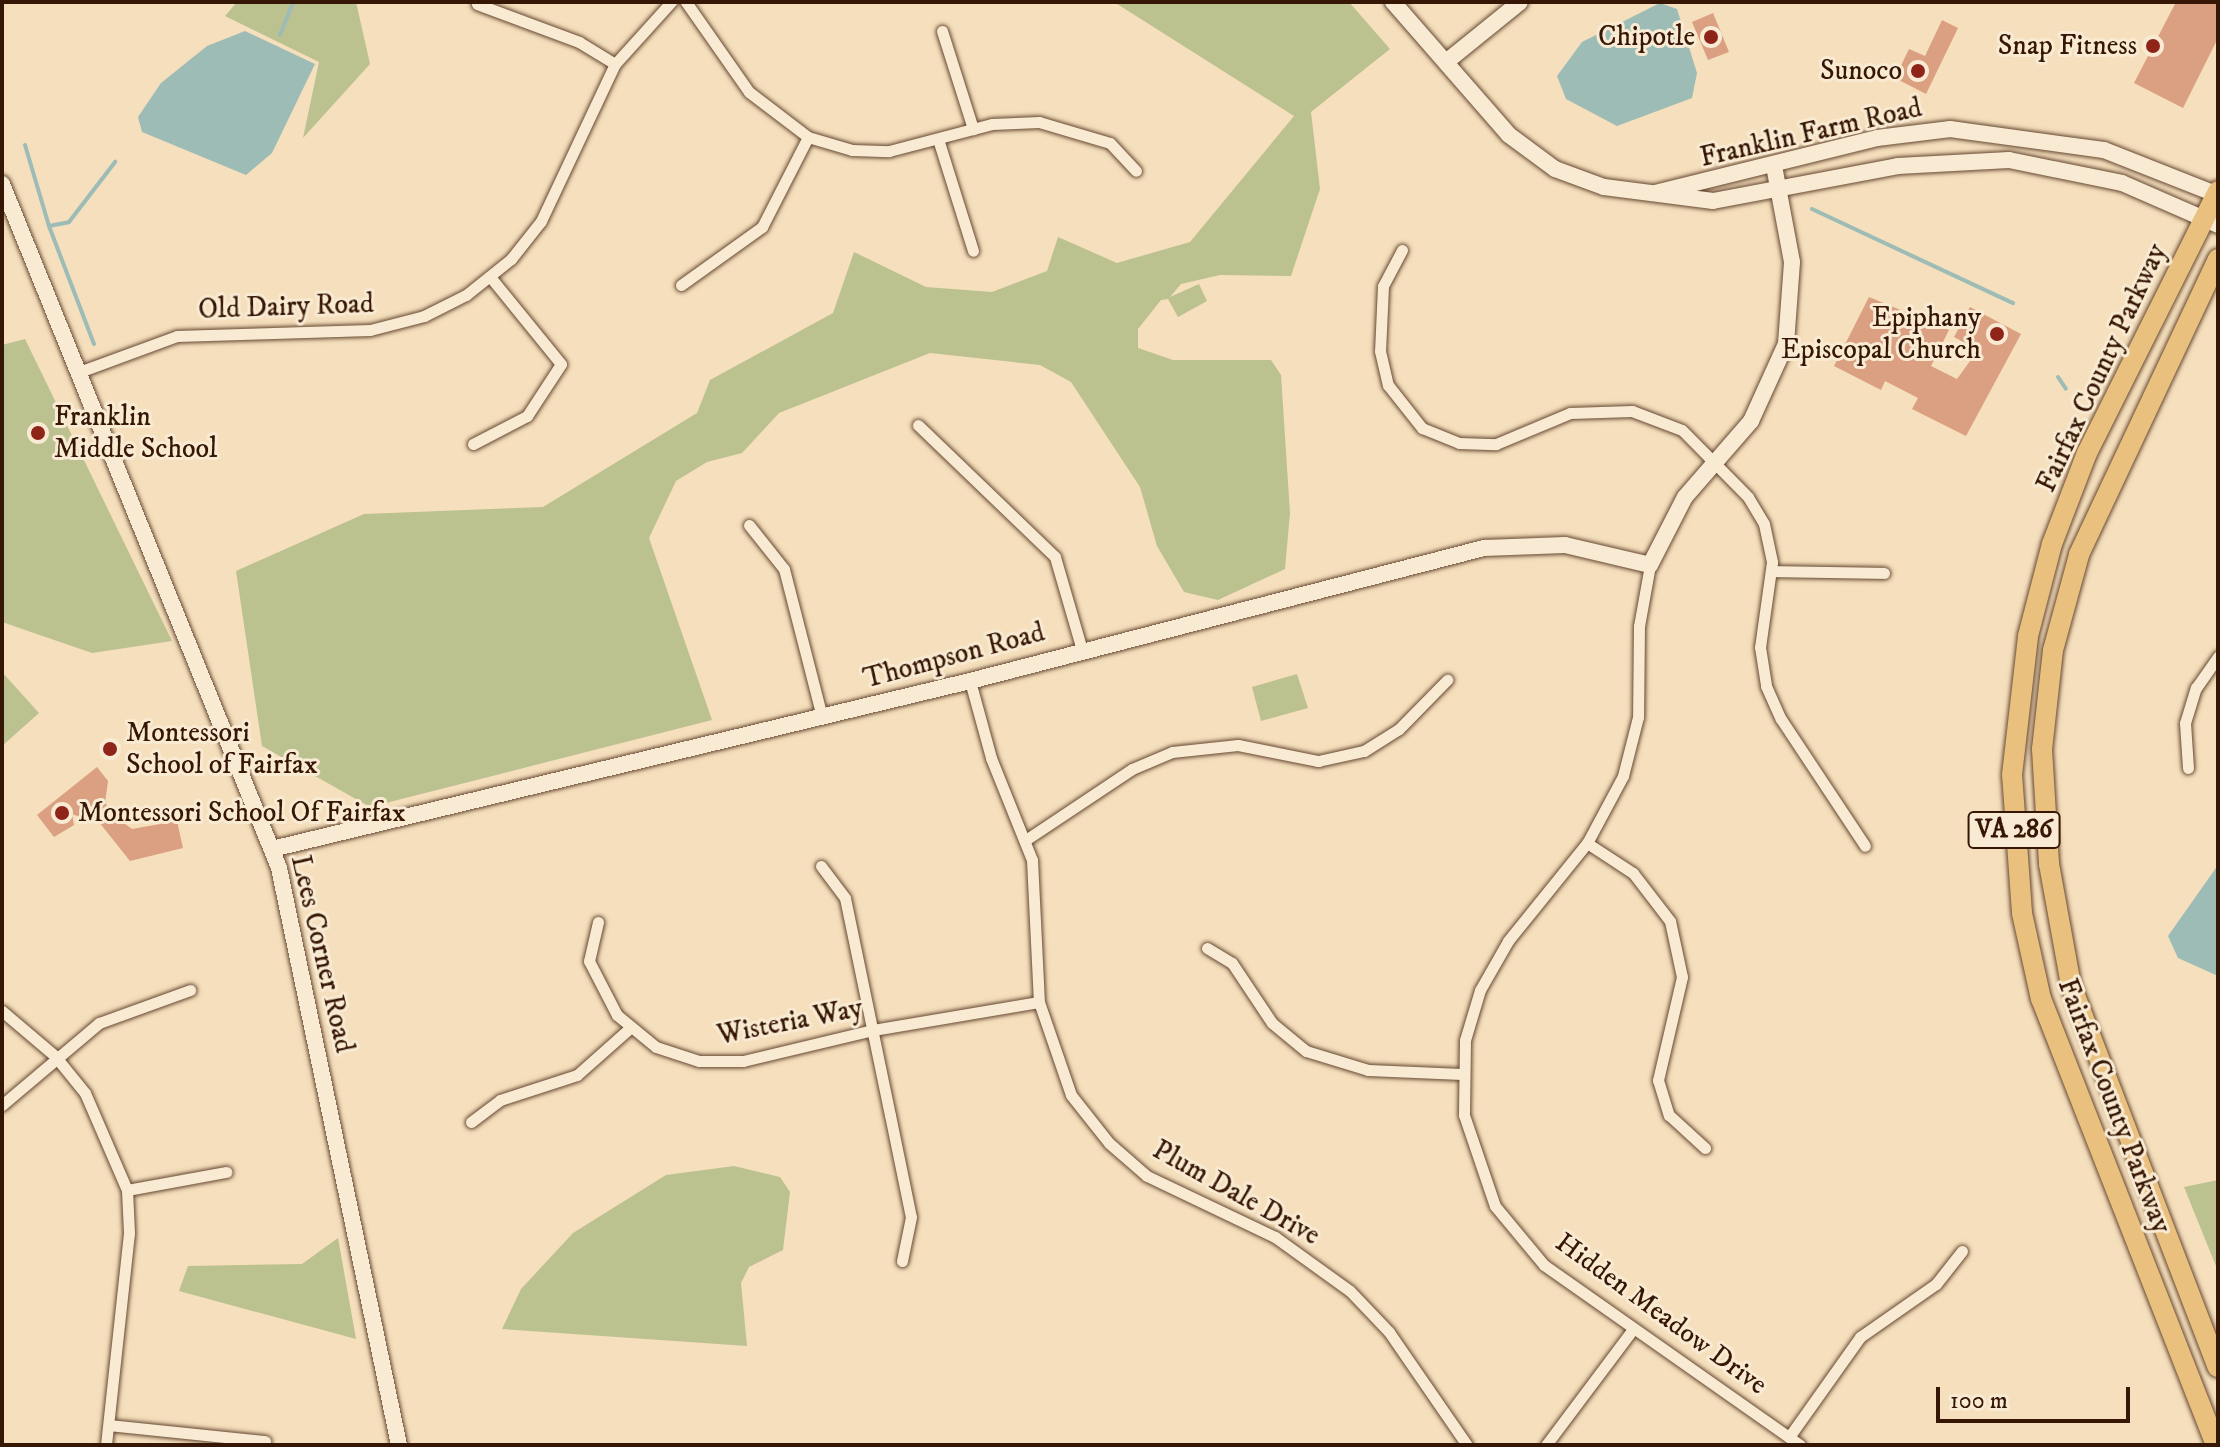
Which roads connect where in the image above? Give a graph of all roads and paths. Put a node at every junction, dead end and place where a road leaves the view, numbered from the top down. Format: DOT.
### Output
graph roads {
  1 [pos="671,2"];
  2 [pos="686,2"];
  3 [pos="1393,2"];
  4 [pos="1520,2"];
  5 [pos="477,4"];
  6 [pos="942,31"];
  7 [pos="1446,62"];
  8 [pos="615,64"];
  9 [pos="973,129"];
  10 [pos="808,137"];
  11 [pos="938,139"];
  12 [pos="1774,166"];
  13 [pos="1136,171"];
  14 [pos="2,184"];
  15 [pos="1780,192"];
  16 [pos="2218,193"];
  17 [pos="1645,194"];
  18 [pos="2211,222"];
  19 [pos="1402,250"];
  20 [pos="973,251"];
  21 [pos="2218,259"];
  22 [pos="491,278"];
  23 [pos="681,285"];
  24 [pos="79,372"];
  25 [pos="918,425"];
  26 [pos="473,444"];
  27 [pos="1714,461"];
  28 [pos="749,525"];
  29 [pos="1650,565"];
  30 [pos="1772,571"];
  31 [pos="1884,573"];
  32 [pos="1082,650"];
  33 [pos="2218,656"];
  34 [pos="1447,680"];
  35 [pos="970,681"];
  36 [pos="822,717"];
  37 [pos="2188,768"];
  38 [pos="1027,839"];
  39 [pos="1587,843"];
  40 [pos="1865,846"];
  41 [pos="272,849"];
  42 [pos="821,866"];
  43 [pos="598,922"];
  44 [pos="1207,948"];
  45 [pos="190,990"];
  46 [pos="1039,1002"];
  47 [pos="2,1011"];
  48 [pos="630,1028"];
  49 [pos="873,1030"];
  50 [pos="55,1056"];
  51 [pos="1462,1074"];
  52 [pos="2,1105"];
  53 [pos="471,1122"];
  54 [pos="1705,1148"];
  55 [pos="226,1172"];
  56 [pos="127,1190"];
  57 [pos="1962,1251"];
  58 [pos="902,1261"];
  59 [pos="1633,1329"];
  60 [pos="2218,1367"];
  61 [pos="109,1425"];
  62 [pos="1789,1437"];
  63 [pos="265,1441"];
  64 [pos="106,1445"];
  65 [pos="399,1445"];
  66 [pos="1467,1445"];
  67 [pos="1546,1445"];
  68 [pos="1800,1445"];
  69 [pos="2216,1445"];
  1 -- 8 [label="street, Old Dairy Road"];
  2 -- 10 [label="street"];
  3 -- 7 [label="street, Franklin Farm Road"];
  4 -- 7 [label="street"];
  5 -- 8 [label="street"];
  6 -- 9 [label="street"];
  7 -- 17 [label="street, Franklin Farm Road"];
  8 -- 22 [label="street, Old Dairy Road"];
  9 -- 11 [label="street"];
  9 -- 13 [label="street"];
  10 -- 11 [label="street"];
  10 -- 23 [label="street"];
  11 -- 20 [label="street"];
  12 -- 15 [label="street, Hidden Meadow Drive"];
  12 -- 16 [label="street, Franklin Farm Road"];
  12 -- 17 [label="street, Franklin Farm Road"];
  14 -- 24 [label="street, Lees Corner Road"];
  15 -- 17 [label="street, Franklin Farm Road"];
  15 -- 18 [label="street, Franklin Farm Road"];
  15 -- 27 [label="street, Hidden Meadow Drive"];
  16 -- 18 [label="highway, Fairfax County Parkway / VA 286"];
  18 -- 69 [label="highway, Fairfax County Parkway / VA 286"];
  19 -- 27 [label="street"];
  21 -- 60 [label="highway, Fairfax County Parkway / VA 286"];
  22 -- 24 [label="street, Old Dairy Road"];
  22 -- 26 [label="street"];
  24 -- 41 [label="street, Lees Corner Road"];
  25 -- 32 [label="street"];
  27 -- 29 [label="street, Hidden Meadow Drive"];
  27 -- 30 [label="street"];
  28 -- 36 [label="street"];
  29 -- 32 [label="street, Thompson Road"];
  29 -- 39 [label="street, Hidden Meadow Drive"];
  30 -- 31 [label="street"];
  30 -- 40 [label="street"];
  32 -- 35 [label="street, Thompson Road"];
  33 -- 37 [label="street"];
  34 -- 38 [label="street"];
  35 -- 36 [label="street, Thompson Road"];
  35 -- 38 [label="street, Plum Dale Drive"];
  36 -- 41 [label="street, Thompson Road"];
  38 -- 46 [label="street, Plum Dale Drive"];
  39 -- 51 [label="street, Hidden Meadow Drive"];
  39 -- 54 [label="street"];
  41 -- 65 [label="street, Lees Corner Road"];
  42 -- 49 [label="street"];
  43 -- 48 [label="street, Wisteria Way"];
  44 -- 51 [label="street"];
  45 -- 50 [label="street"];
  46 -- 49 [label="street, Wisteria Way"];
  46 -- 66 [label="street, Plum Dale Drive"];
  47 -- 50 [label="street"];
  48 -- 49 [label="street, Wisteria Way"];
  48 -- 53 [label="street"];
  49 -- 58 [label="street"];
  50 -- 52 [label="street"];
  50 -- 56 [label="street"];
  51 -- 59 [label="street, Hidden Meadow Drive"];
  55 -- 56 [label="street"];
  56 -- 61 [label="street"];
  57 -- 62 [label="street"];
  59 -- 62 [label="street, Hidden Meadow Drive"];
  59 -- 67 [label="street"];
  61 -- 63 [label="street"];
  61 -- 64 [label="street"];
  62 -- 68 [label="street, Hidden Meadow Drive"];
}
